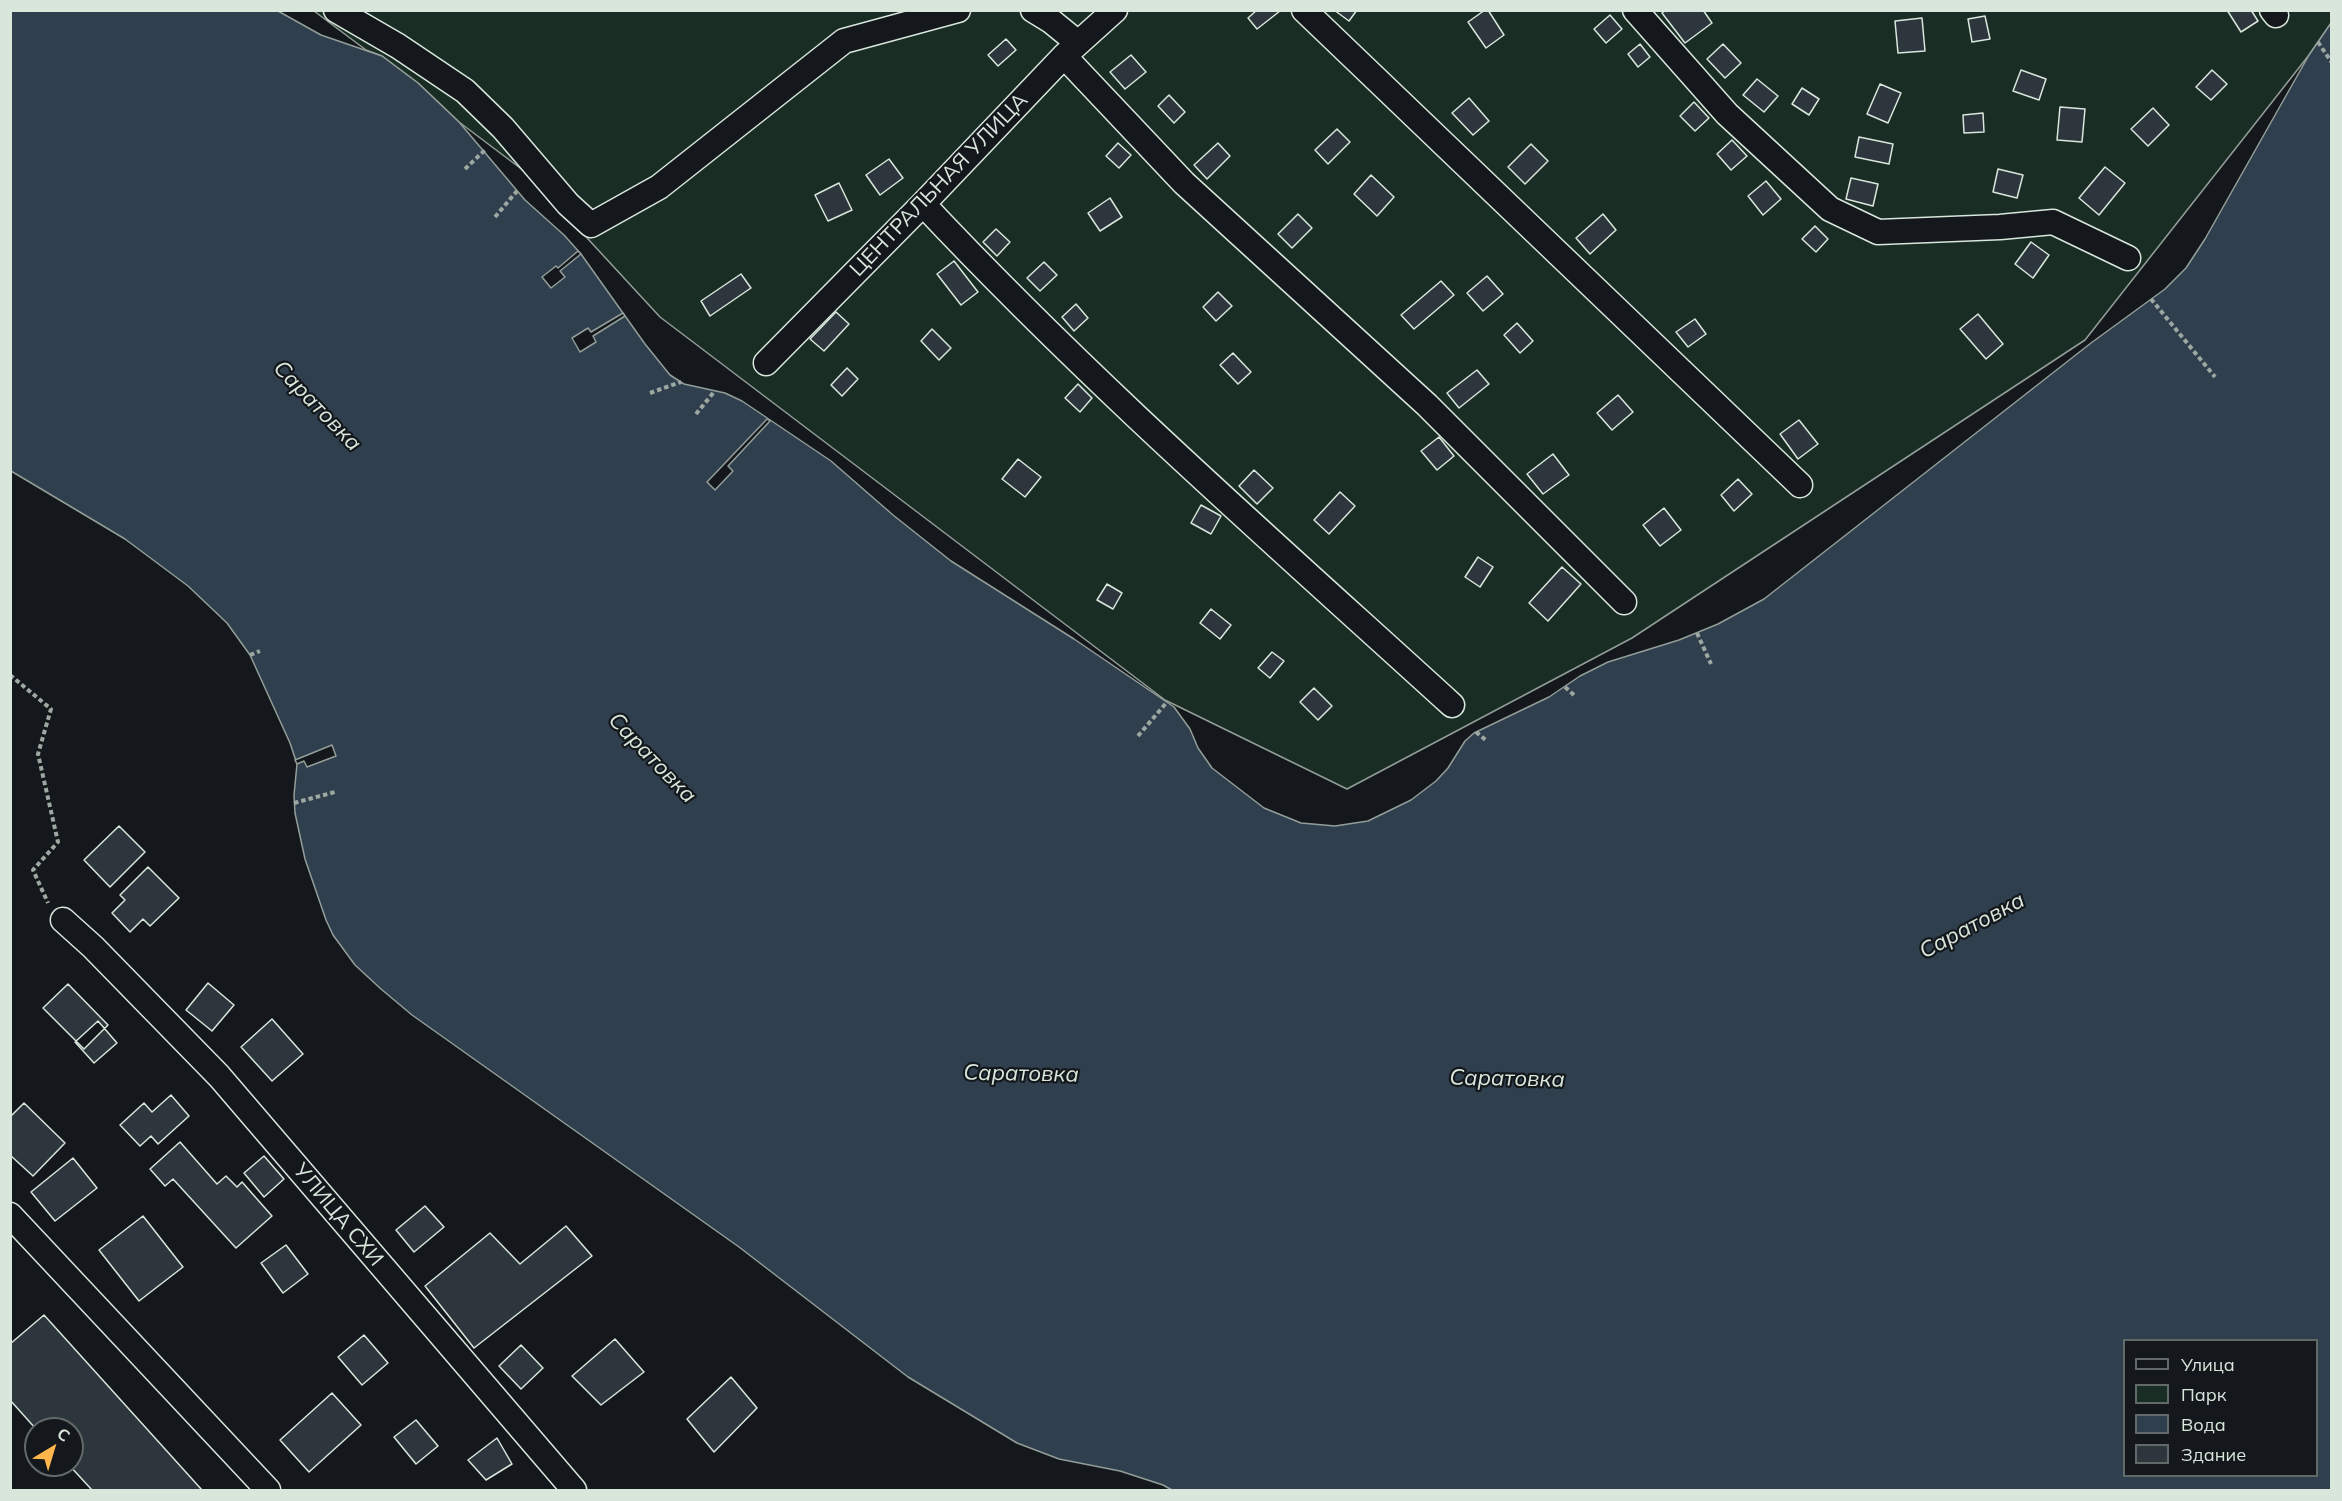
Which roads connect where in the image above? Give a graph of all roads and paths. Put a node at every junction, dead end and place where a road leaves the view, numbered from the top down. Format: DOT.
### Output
graph roads {
  1 [pos="336,10"];
  2 [pos="958,10"];
  3 [pos="1115,10"];
  4 [pos="1304,10"];
  5 [pos="1635,10"];
  6 [pos="1042,14"];
  7 [pos="2318,42"];
  8 [pos="1071,50"];
  9 [pos="2331,63"];
  10 [pos="485,150"];
  11 [pos="465,169"];
  12 [pos="517,191"];
  13 [pos="923,204"];
  14 [pos="495,217"];
  15 [pos="2128,258"];
  16 [pos="2151,299"];
  17 [pos="766,363"];
  18 [pos="2215,377"];
  19 [pos="681,382"];
  20 [pos="714,392"];
  21 [pos="650,393"];
  22 [pos="696,414"];
  23 [pos="1800,485"];
  24 [pos="1624,602"];
  25 [pos="1697,633"];
  26 [pos="260,651"];
  27 [pos="250,655"];
  28 [pos="1710,664"];
  29 [pos="10,675"];
  30 [pos="1565,687"];
  31 [pos="1575,696"];
  32 [pos="1167,702"];
  33 [pos="1452,705"];
  34 [pos="1476,732"];
  35 [pos="1138,736"];
  36 [pos="1487,741"];
  37 [pos="335,792"];
  38 [pos="294,803"];
  39 [pos="57,913"];
  40 [pos="10,1215"];
  41 [pos="268,1491"];
  42 [pos="574,1491"];
  1 -- 2 [label="street"];
  3 -- 8 [label="street, ЦЕНТРАЛЬНАЯ УЛИЦА"];
  4 -- 23 [label="street"];
  5 -- 15 [label="street"];
  6 -- 8 [label="street"];
  7 -- 9 [label="path"];
  8 -- 13 [label="street, ЦЕНТРАЛЬНАЯ УЛИЦА"];
  8 -- 24 [label="street"];
  10 -- 11 [label="path"];
  12 -- 14 [label="path"];
  13 -- 17 [label="street, ЦЕНТРАЛЬНАЯ УЛИЦА"];
  13 -- 33 [label="street"];
  16 -- 18 [label="path"];
  19 -- 21 [label="path"];
  20 -- 22 [label="path"];
  25 -- 28 [label="path"];
  26 -- 27 [label="path"];
  29 -- 39 [label="path"];
  30 -- 31 [label="path"];
  32 -- 35 [label="path"];
  34 -- 36 [label="path"];
  37 -- 38 [label="path"];
  39 -- 42 [label="street, УЛИЦА СХИ"];
  40 -- 41 [label="street"];
}
